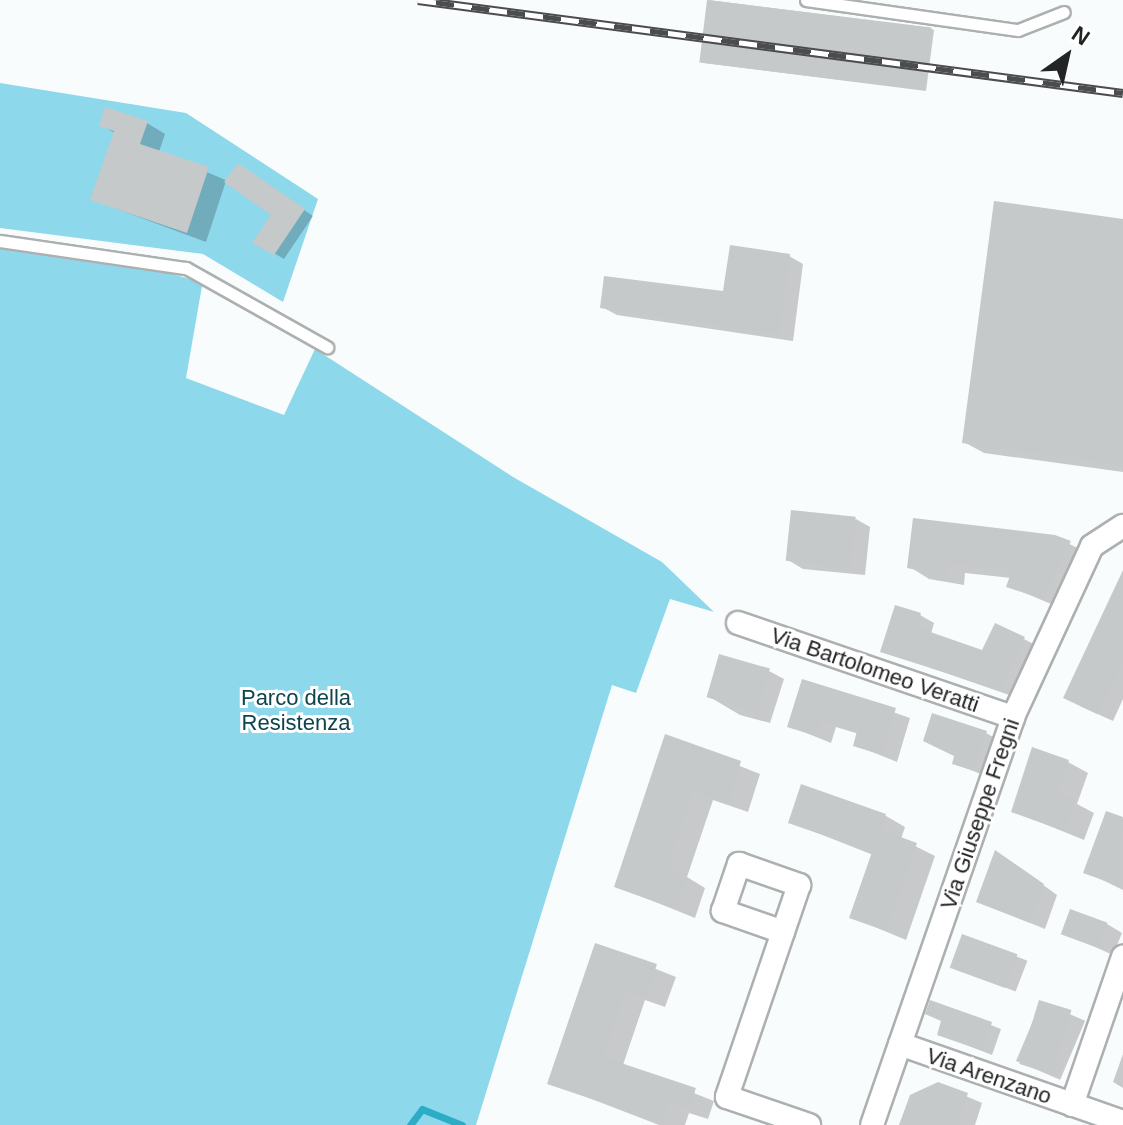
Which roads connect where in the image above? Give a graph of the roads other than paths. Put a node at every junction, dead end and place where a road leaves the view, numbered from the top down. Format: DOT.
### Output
graph roads {
  1 [pos="806,0"];
  2 [pos="1064,12"];
  3 [pos="0,241"];
  4 [pos="327,347"];
  5 [pos="1123,526"];
  6 [pos="738,623"];
  7 [pos="1013,717"];
  8 [pos="783,932"];
  9 [pos="1123,957"];
  10 [pos="900,1044"];
  11 [pos="1072,1105"];
  12 [pos="1123,1122"];
  13 [pos="809,1125"];
  14 [pos="872,1125"];
  1 -- 2 [label="lane"];
  3 -- 4 [label="lane"];
  5 -- 7 [label="street, Via Giuseppe Fregni"];
  6 -- 7 [label="street, Via Bartolomeo Veratti"];
  7 -- 10 [label="street, Via Giuseppe Fregni"];
  8 -- 13 [label="street"];
  9 -- 11 [label="street"];
  10 -- 11 [label="street, Via Arenzano"];
  10 -- 14 [label="street, Via Giuseppe Fregni"];
  11 -- 12 [label="street, Via Arenzano"];
}
